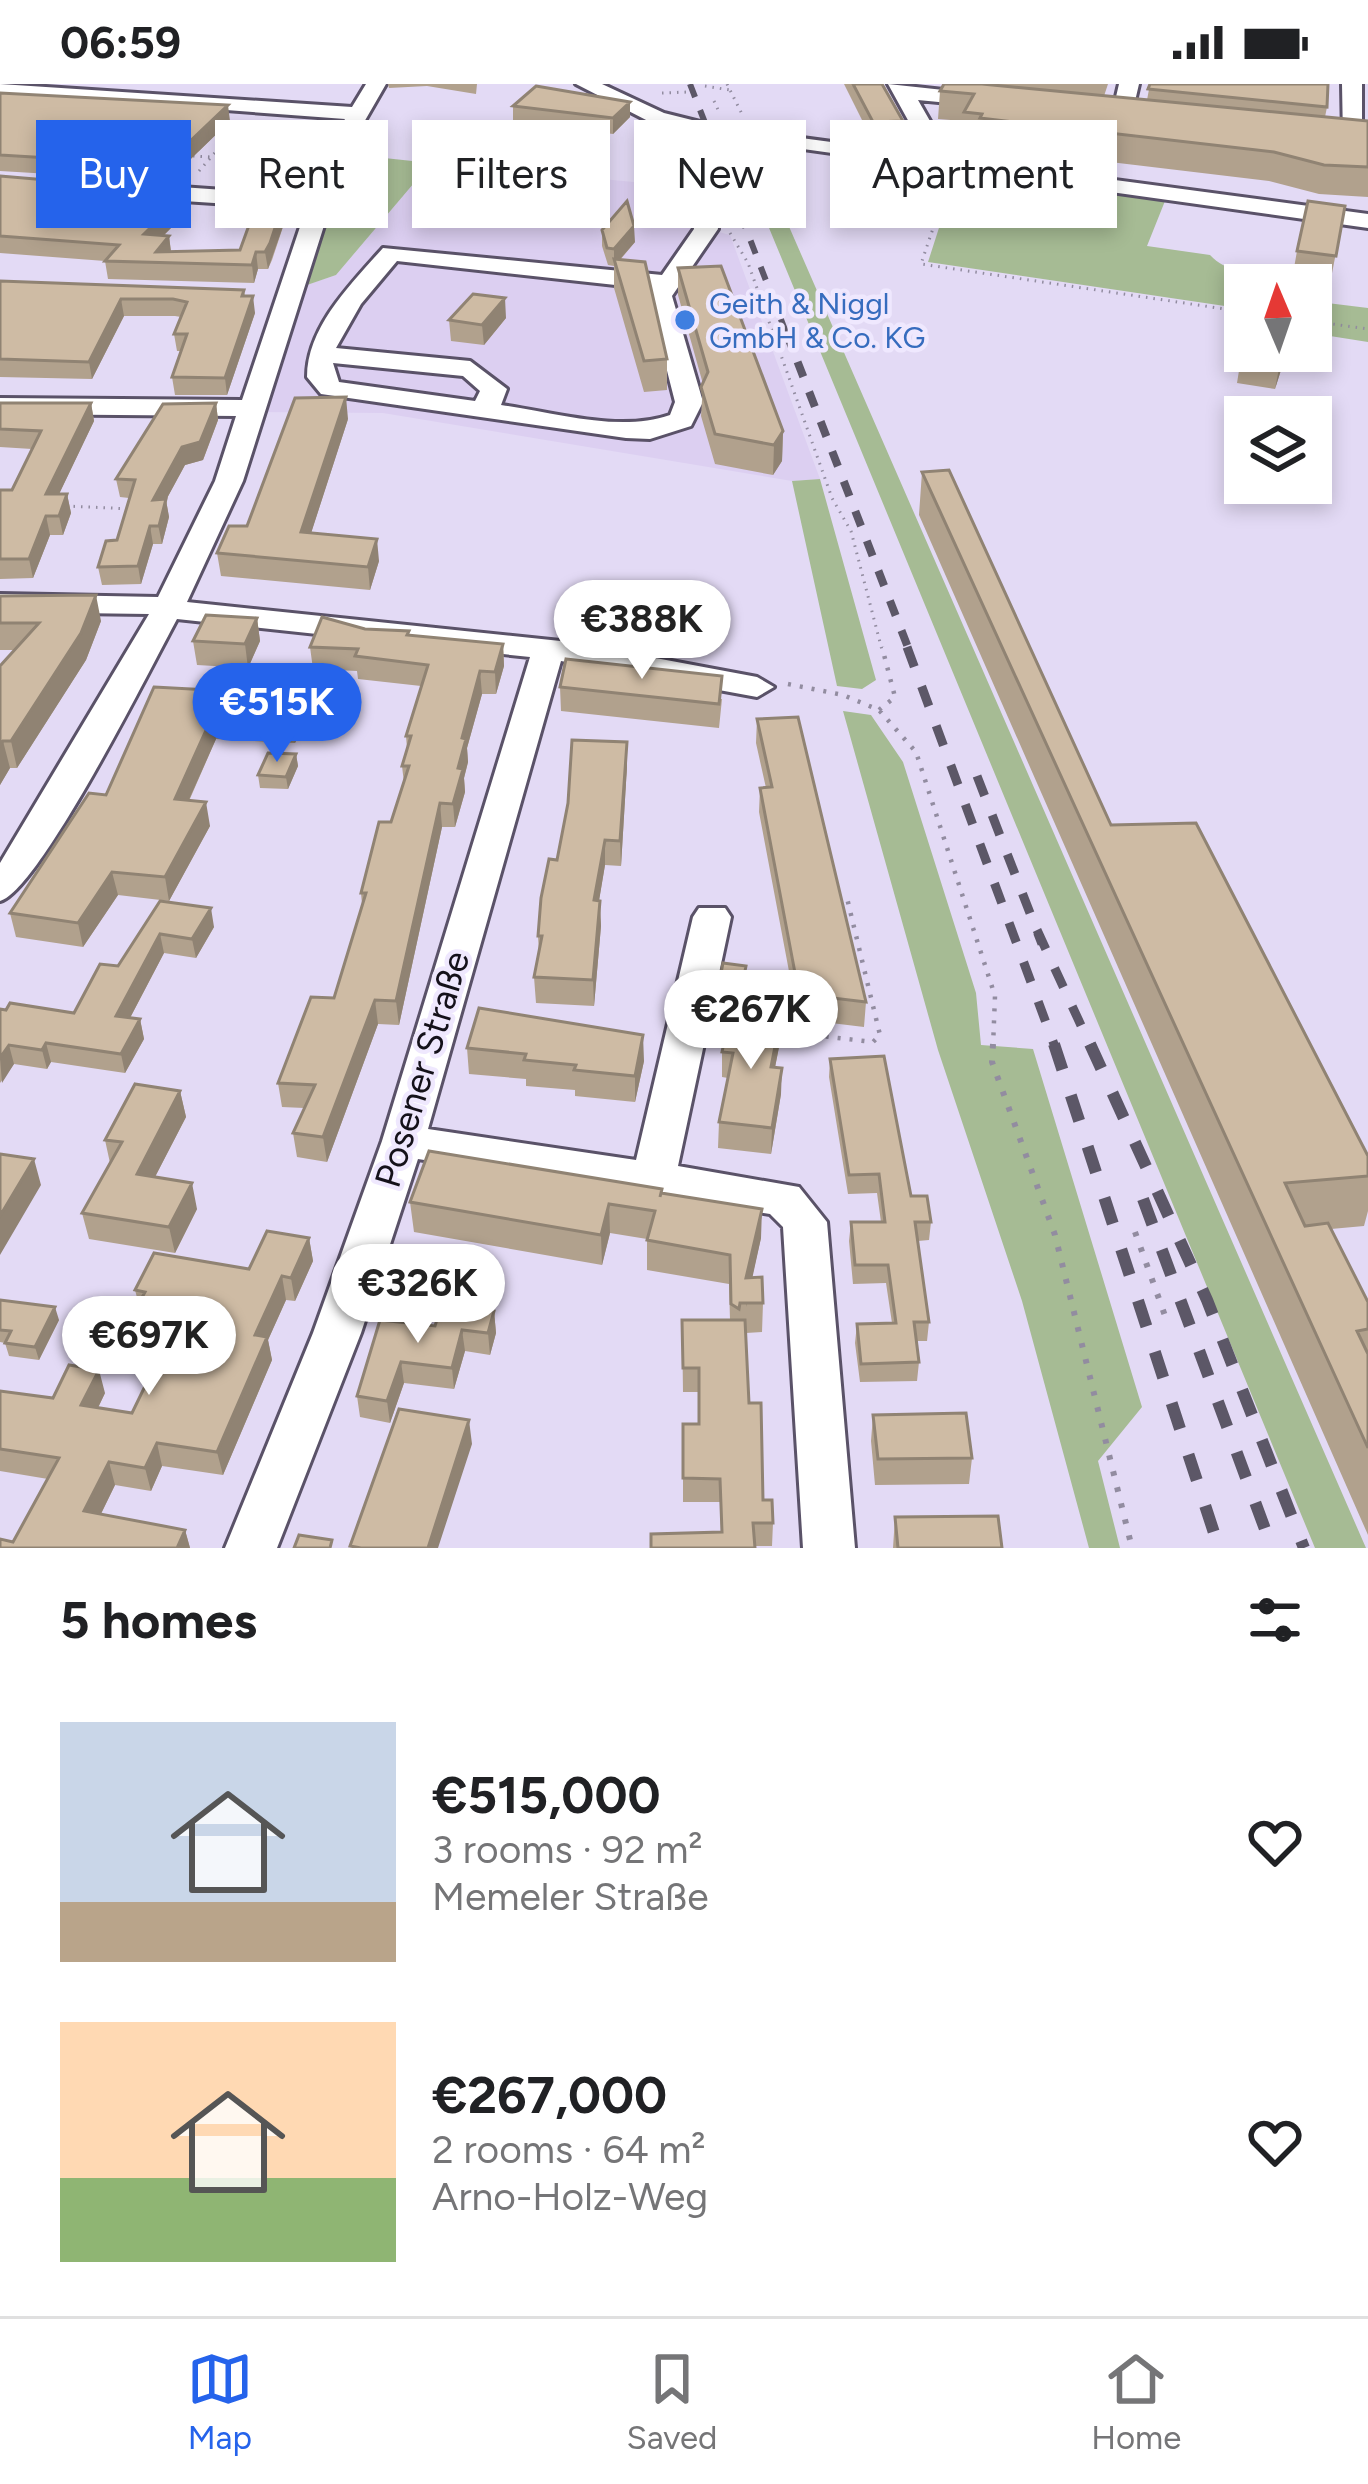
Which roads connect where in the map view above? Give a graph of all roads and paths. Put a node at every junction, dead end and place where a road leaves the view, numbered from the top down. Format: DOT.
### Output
graph roads {
  1 [pos="153,84"];
  2 [pos="376,84"];
  3 [pos="586,84"];
  4 [pos="1129,84"];
  5 [pos="1352,84"];
  6 [pos="705,86"];
  7 [pos="0,87"];
  8 [pos="728,87"];
  9 [pos="901,88"];
  10 [pos="688,92"];
  11 [pos="672,94"];
  12 [pos="713,102"];
  13 [pos="1013,104"];
  14 [pos="358,108"];
  15 [pos="246,112"];
  16 [pos="723,113"];
  17 [pos="1121,114"];
  18 [pos="237,120"];
  19 [pos="352,120"];
  20 [pos="667,120"];
  21 [pos="741,120"];
  22 [pos="919,120"];
  23 [pos="1326,135"];
  24 [pos="1361,138"];
  25 [pos="215,153"];
  26 [pos="191,155"];
  27 [pos="212,157"];
  28 [pos="191,181"];
  29 [pos="1117,188"];
  30 [pos="1368,220"];
  31 [pos="312,228"];
  32 [pos="706,228"];
  33 [pos="723,228"];
  34 [pos="933,228"];
  35 [pos="671,284"];
  36 [pos="254,296"];
  37 [pos="290,296"];
  38 [pos="1224,309"];
  39 [pos="1332,324"];
  40 [pos="1368,329"];
  41 [pos="0,406"];
  42 [pos="255,408"];
  43 [pos="47,505"];
  44 [pos="142,510"];
  45 [pos="0,603"];
  46 [pos="168,608"];
  47 [pos="548,651"];
  48 [pos="755,687"];
  49 [pos="879,710"];
  50 [pos="0,889"];
  51 [pos="847,898"];
  52 [pos="712,917"];
  53 [pos="758,1028"];
  54 [pos="403,1141"];
  55 [pos="653,1180"];
  56 [pos="1135,1232"];
  57 [pos="1168,1324"];
  58 [pos="251,1548"];
  59 [pos="829,1548"];
  60 [pos="1132,1548"];
  1 -- 14 [label="street"];
  2 -- 14 [label="street"];
  3 -- 20 [label="street"];
  4 -- 17 [label="street"];
  5 -- 24 [label="street"];
  6 -- 8 [label="path"];
  7 -- 14 [label="street"];
  8 -- 21 [label="path"];
  9 -- 13 [label="street"];
  9 -- 22 [label="street"];
  10 -- 11 [label="path"];
  12 -- 16 [label="path"];
  14 -- 19 [label="street"];
  15 -- 18 [label="path"];
  23 -- 24 [label="street"];
  25 -- 27 [label="path"];
  26 -- 27 [label="path"];
  27 -- 28 [label="path"];
  29 -- 30 [label="street"];
  31 -- 37 [label="street"];
  32 -- 35 [label="street"];
  33 -- 49 [label="path"];
  34 -- 38 [label="path"];
  35 -- 35 [label="street"];
  36 -- 37 [label="street"];
  37 -- 42 [label="street"];
  39 -- 40 [label="path"];
  41 -- 42 [label="street"];
  42 -- 46 [label="street"];
  43 -- 44 [label="path"];
  45 -- 46 [label="street"];
  46 -- 47 [label="street"];
  46 -- 50 [label="street"];
  47 -- 48 [label="street"];
  47 -- 54 [label="street, Posener Straße"];
  48 -- 49 [label="path"];
  49 -- 60 [label="path"];
  51 -- 53 [label="path"];
  52 -- 55 [label="street"];
  54 -- 55 [label="street"];
  54 -- 58 [label="street, Posener Straße"];
  55 -- 59 [label="street"];
  56 -- 57 [label="path"];
}
